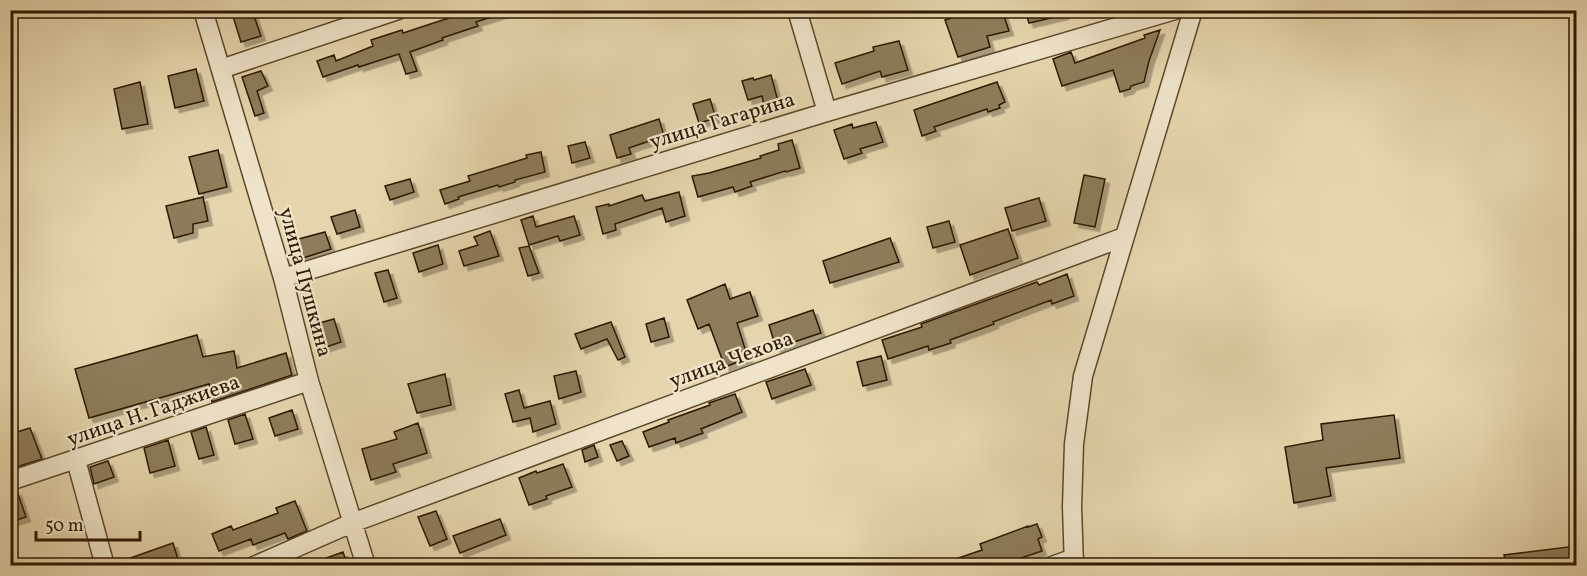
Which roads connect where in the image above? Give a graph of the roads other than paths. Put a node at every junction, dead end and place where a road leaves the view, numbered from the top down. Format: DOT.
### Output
graph roads {
  1 [pos="203,10"];
  2 [pos="398,10"];
  3 [pos="797,10"];
  4 [pos="1175,10"];
  5 [pos="1193,10"];
  6 [pos="221,69"];
  7 [pos="826,112"];
  8 [pos="1125,237"];
  9 [pos="283,278"];
  10 [pos="309,381"];
  11 [pos="76,460"];
  12 [pos="10,481"];
  13 [pos="352,523"];
  14 [pos="1074,562"];
  15 [pos="105,566"];
  16 [pos="254,566"];
  17 [pos="366,566"];
  18 [pos="1052,566"];
  1 -- 6 [label="street, улица Пушкина"];
  2 -- 6 [label="street"];
  3 -- 7 [label="street"];
  4 -- 7 [label="street, улица Гагарина"];
  5 -- 8 [label="street"];
  6 -- 9 [label="street, улица Пушкина"];
  7 -- 9 [label="street, улица Гагарина"];
  8 -- 13 [label="street, улица Чехова"];
  8 -- 14 [label="street"];
  9 -- 10 [label="street, улица Пушкина"];
  10 -- 11 [label="street, улица Н. Гаджиева"];
  10 -- 13 [label="street, улица Пушкина"];
  11 -- 12 [label="street, улица Н. Гаджиева"];
  11 -- 15 [label="street"];
  13 -- 16 [label="street, улица Чехова"];
  13 -- 17 [label="street, улица Пушкина"];
  14 -- 18 [label="street"];
}
